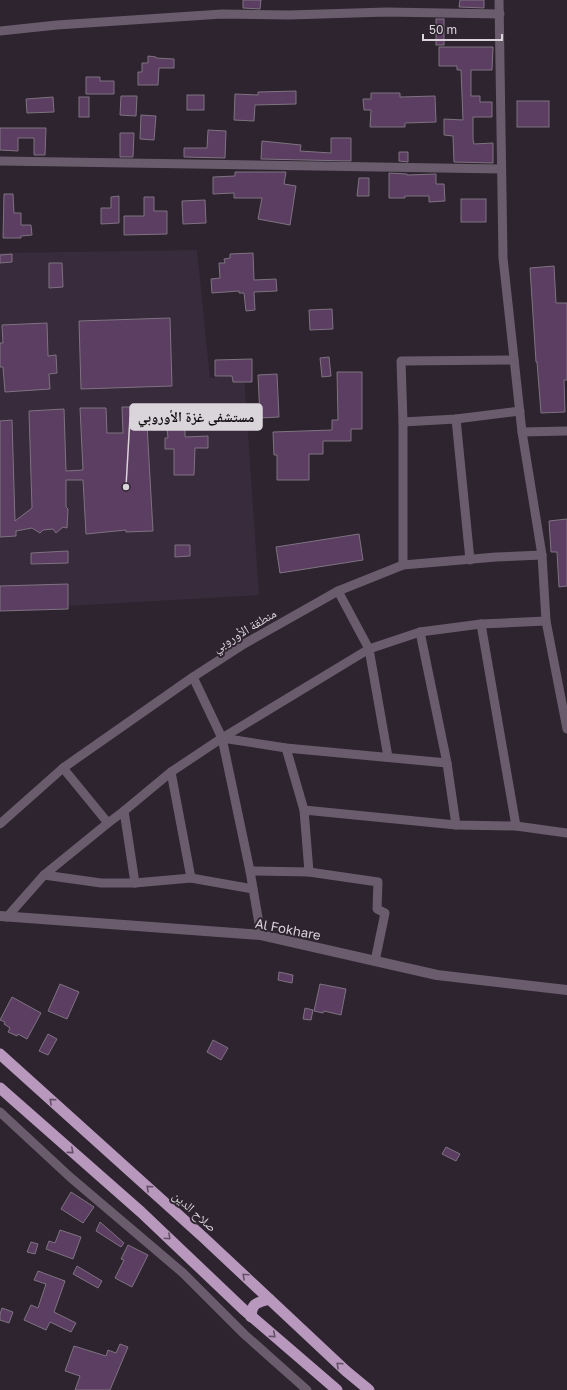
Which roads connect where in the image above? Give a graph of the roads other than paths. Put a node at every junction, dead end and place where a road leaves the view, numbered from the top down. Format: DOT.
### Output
graph roads {
  1 [pos="499,0"];
  2 [pos="500,14"];
  3 [pos="0,31"];
  4 [pos="0,161"];
  5 [pos="501,169"];
  6 [pos="514,360"];
  7 [pos="520,410"];
  8 [pos="456,419"];
  9 [pos="403,422"];
  10 [pos="567,430"];
  11 [pos="522,432"];
  12 [pos="542,555"];
  13 [pos="470,560"];
  14 [pos="403,565"];
  15 [pos="338,591"];
  16 [pos="546,621"];
  17 [pos="481,624"];
  18 [pos="420,632"];
  19 [pos="369,648"];
  20 [pos="193,677"];
  21 [pos="567,729"];
  22 [pos="222,738"];
  23 [pos="286,748"];
  24 [pos="388,757"];
  25 [pos="447,763"];
  26 [pos="63,768"];
  27 [pos="171,772"];
  28 [pos="304,810"];
  29 [pos="124,812"];
  30 [pos="108,823"];
  31 [pos="0,824"];
  32 [pos="456,825"];
  33 [pos="516,826"];
  34 [pos="567,833"];
  35 [pos="250,871"];
  36 [pos="309,872"];
  37 [pos="44,875"];
  38 [pos="191,878"];
  39 [pos="135,883"];
  40 [pos="253,889"];
  41 [pos="4,916"];
  42 [pos="261,935"];
  43 [pos="375,961"];
  44 [pos="567,990"];
  45 [pos="0,1054"];
  46 [pos="0,1088"];
  47 [pos="0,1112"];
  48 [pos="270,1299"];
  49 [pos="252,1317"];
  50 [pos="307,1390"];
  51 [pos="337,1390"];
  52 [pos="369,1390"];
  1 -- 2 [label="street"];
  2 -- 3 [label="street"];
  2 -- 5 [label="street"];
  4 -- 5 [label="street"];
  5 -- 6 [label="street"];
  6 -- 7 [label="street"];
  6 -- 9 [label="street"];
  7 -- 8 [label="street"];
  7 -- 11 [label="street"];
  8 -- 9 [label="street"];
  8 -- 13 [label="street"];
  9 -- 14 [label="street"];
  10 -- 11 [label="street"];
  11 -- 12 [label="street"];
  12 -- 13 [label="street, منطقة الأوروبي"];
  12 -- 16 [label="street"];
  13 -- 14 [label="street, منطقة الأوروبي"];
  14 -- 15 [label="street, منطقة الأوروبي"];
  15 -- 19 [label="street"];
  15 -- 20 [label="street, منطقة الأوروبي"];
  16 -- 17 [label="street"];
  16 -- 21 [label="street"];
  17 -- 18 [label="street"];
  17 -- 33 [label="street"];
  18 -- 19 [label="street"];
  18 -- 25 [label="street"];
  19 -- 22 [label="street"];
  19 -- 24 [label="street"];
  20 -- 22 [label="street"];
  20 -- 26 [label="street, منطقة الأوروبي"];
  22 -- 23 [label="street"];
  22 -- 27 [label="street"];
  22 -- 35 [label="street"];
  23 -- 24 [label="street"];
  23 -- 28 [label="street"];
  24 -- 25 [label="street"];
  25 -- 32 [label="street"];
  26 -- 30 [label="street"];
  26 -- 31 [label="street, منطقة الأوروبي"];
  27 -- 29 [label="street"];
  27 -- 38 [label="street"];
  28 -- 32 [label="street"];
  28 -- 36 [label="street"];
  29 -- 30 [label="street"];
  29 -- 39 [label="street"];
  30 -- 37 [label="street"];
  32 -- 33 [label="street"];
  33 -- 34 [label="street"];
  35 -- 36 [label="street"];
  35 -- 40 [label="street"];
  36 -- 43 [label="street"];
  37 -- 39 [label="street"];
  37 -- 41 [label="street"];
  38 -- 39 [label="street"];
  38 -- 40 [label="street"];
  40 -- 42 [label="street"];
  41 -- 42 [label="street, Al Fokhare"];
  42 -- 43 [label="street, Al Fokhare"];
  43 -- 44 [label="street, Al Fokhare"];
  48 -- 45 [label="highway, صلاح الدين, one-way"];
  46 -- 49 [label="highway, one-way"];
  47 -- 50 [label="street"];
  48 -- 49 [label="highway"];
  52 -- 48 [label="highway, صلاح الدين, one-way"];
  49 -- 51 [label="highway, one-way"];
}
